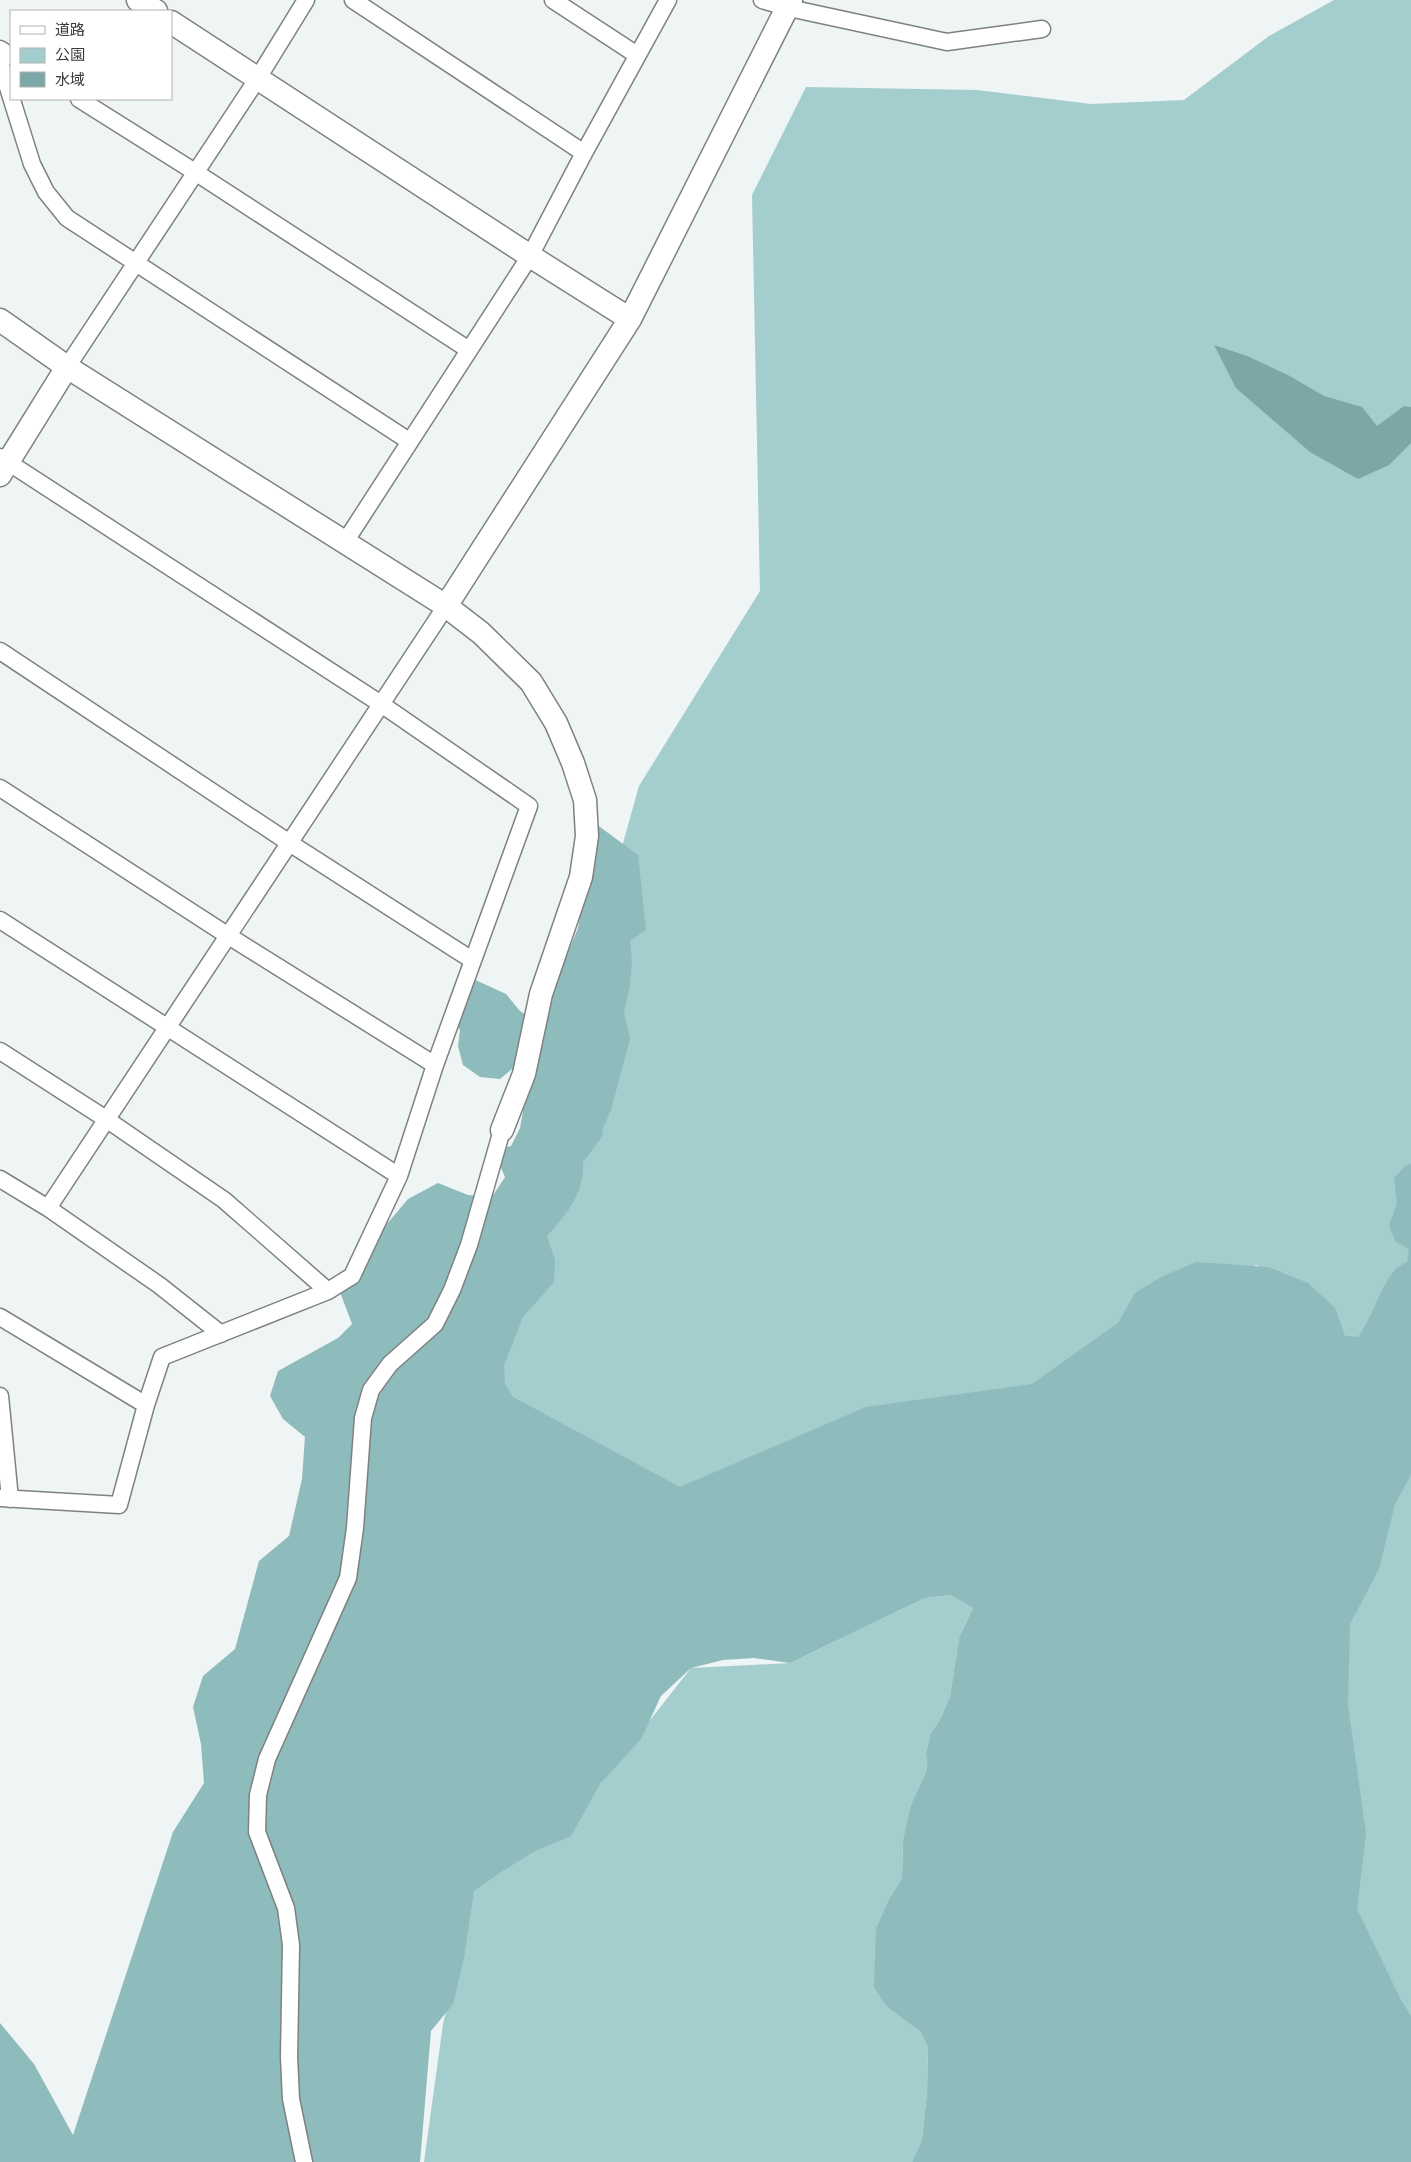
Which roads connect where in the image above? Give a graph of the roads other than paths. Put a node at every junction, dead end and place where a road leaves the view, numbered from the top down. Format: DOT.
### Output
graph roads {
  1 [pos="138,0"];
  2 [pos="306,0"];
  3 [pos="353,0"];
  4 [pos="553,0"];
  5 [pos="668,0"];
  6 [pos="762,0"];
  7 [pos="790,4"];
  8 [pos="154,10"];
  9 [pos="172,23"];
  10 [pos="1042,29"];
  11 [pos="637,55"];
  12 [pos="0,62"];
  13 [pos="258,78"];
  14 [pos="10,97"];
  15 [pos="11,100"];
  16 [pos="81,100"];
  17 [pos="584,153"];
  18 [pos="195,172"];
  19 [pos="530,256"];
  20 [pos="136,262"];
  21 [pos="630,318"];
  22 [pos="0,320"];
  23 [pos="469,350"];
  24 [pos="67,367"];
  25 [pos="409,441"];
  26 [pos="3,465"];
  27 [pos="345,542"];
  28 [pos="446,606"];
  29 [pos="0,651"];
  30 [pos="381,704"];
  31 [pos="0,788"];
  32 [pos="288,842"];
  33 [pos="0,920"];
  34 [pos="227,935"];
  35 [pos="472,960"];
  36 [pos="166,1027"];
  37 [pos="0,1051"];
  38 [pos="435,1065"];
  39 [pos="106,1119"];
  40 [pos="502,1130"];
  41 [pos="399,1176"];
  42 [pos="0,1179"];
  43 [pos="48,1208"];
  44 [pos="328,1291"];
  45 [pos="0,1317"];
  46 [pos="221,1334"];
  47 [pos="0,1396"];
  48 [pos="146,1405"];
  49 [pos="5,1499"];
  50 [pos="304,2162"];
  1 -- 8 [label="street"];
  2 -- 13 [label="street"];
  3 -- 17 [label="street"];
  4 -- 11 [label="street"];
  5 -- 11 [label="street"];
  6 -- 7 [label="street"];
  7 -- 10 [label="street"];
  7 -- 21 [label="street"];
  9 -- 13 [label="street"];
  11 -- 17 [label="street"];
  12 -- 14 [label="street"];
  13 -- 18 [label="street"];
  13 -- 19 [label="street"];
  15 -- 20 [label="street"];
  16 -- 18 [label="street"];
  17 -- 19 [label="street"];
  18 -- 20 [label="street"];
  18 -- 23 [label="street"];
  19 -- 21 [label="street"];
  19 -- 23 [label="street"];
  20 -- 24 [label="street"];
  20 -- 25 [label="street"];
  21 -- 28 [label="street"];
  22 -- 24 [label="street"];
  23 -- 25 [label="street"];
  24 -- 26 [label="street"];
  24 -- 27 [label="street"];
  25 -- 27 [label="street"];
  26 -- 30 [label="street"];
  27 -- 28 [label="street"];
  28 -- 30 [label="street"];
  28 -- 40 [label="street"];
  29 -- 32 [label="street"];
  30 -- 32 [label="street"];
  30 -- 35 [label="street"];
  31 -- 34 [label="street"];
  32 -- 34 [label="street"];
  32 -- 35 [label="street"];
  33 -- 36 [label="street"];
  34 -- 36 [label="street"];
  34 -- 38 [label="street"];
  35 -- 38 [label="street"];
  36 -- 39 [label="street"];
  36 -- 41 [label="street"];
  37 -- 39 [label="street"];
  38 -- 41 [label="street"];
  39 -- 43 [label="street"];
  39 -- 44 [label="street"];
  40 -- 50 [label="street"];
  41 -- 44 [label="street"];
  42 -- 43 [label="street"];
  43 -- 46 [label="street"];
  44 -- 46 [label="street"];
  45 -- 48 [label="street"];
  46 -- 48 [label="street"];
  47 -- 49 [label="street"];
  48 -- 49 [label="street"];
}
